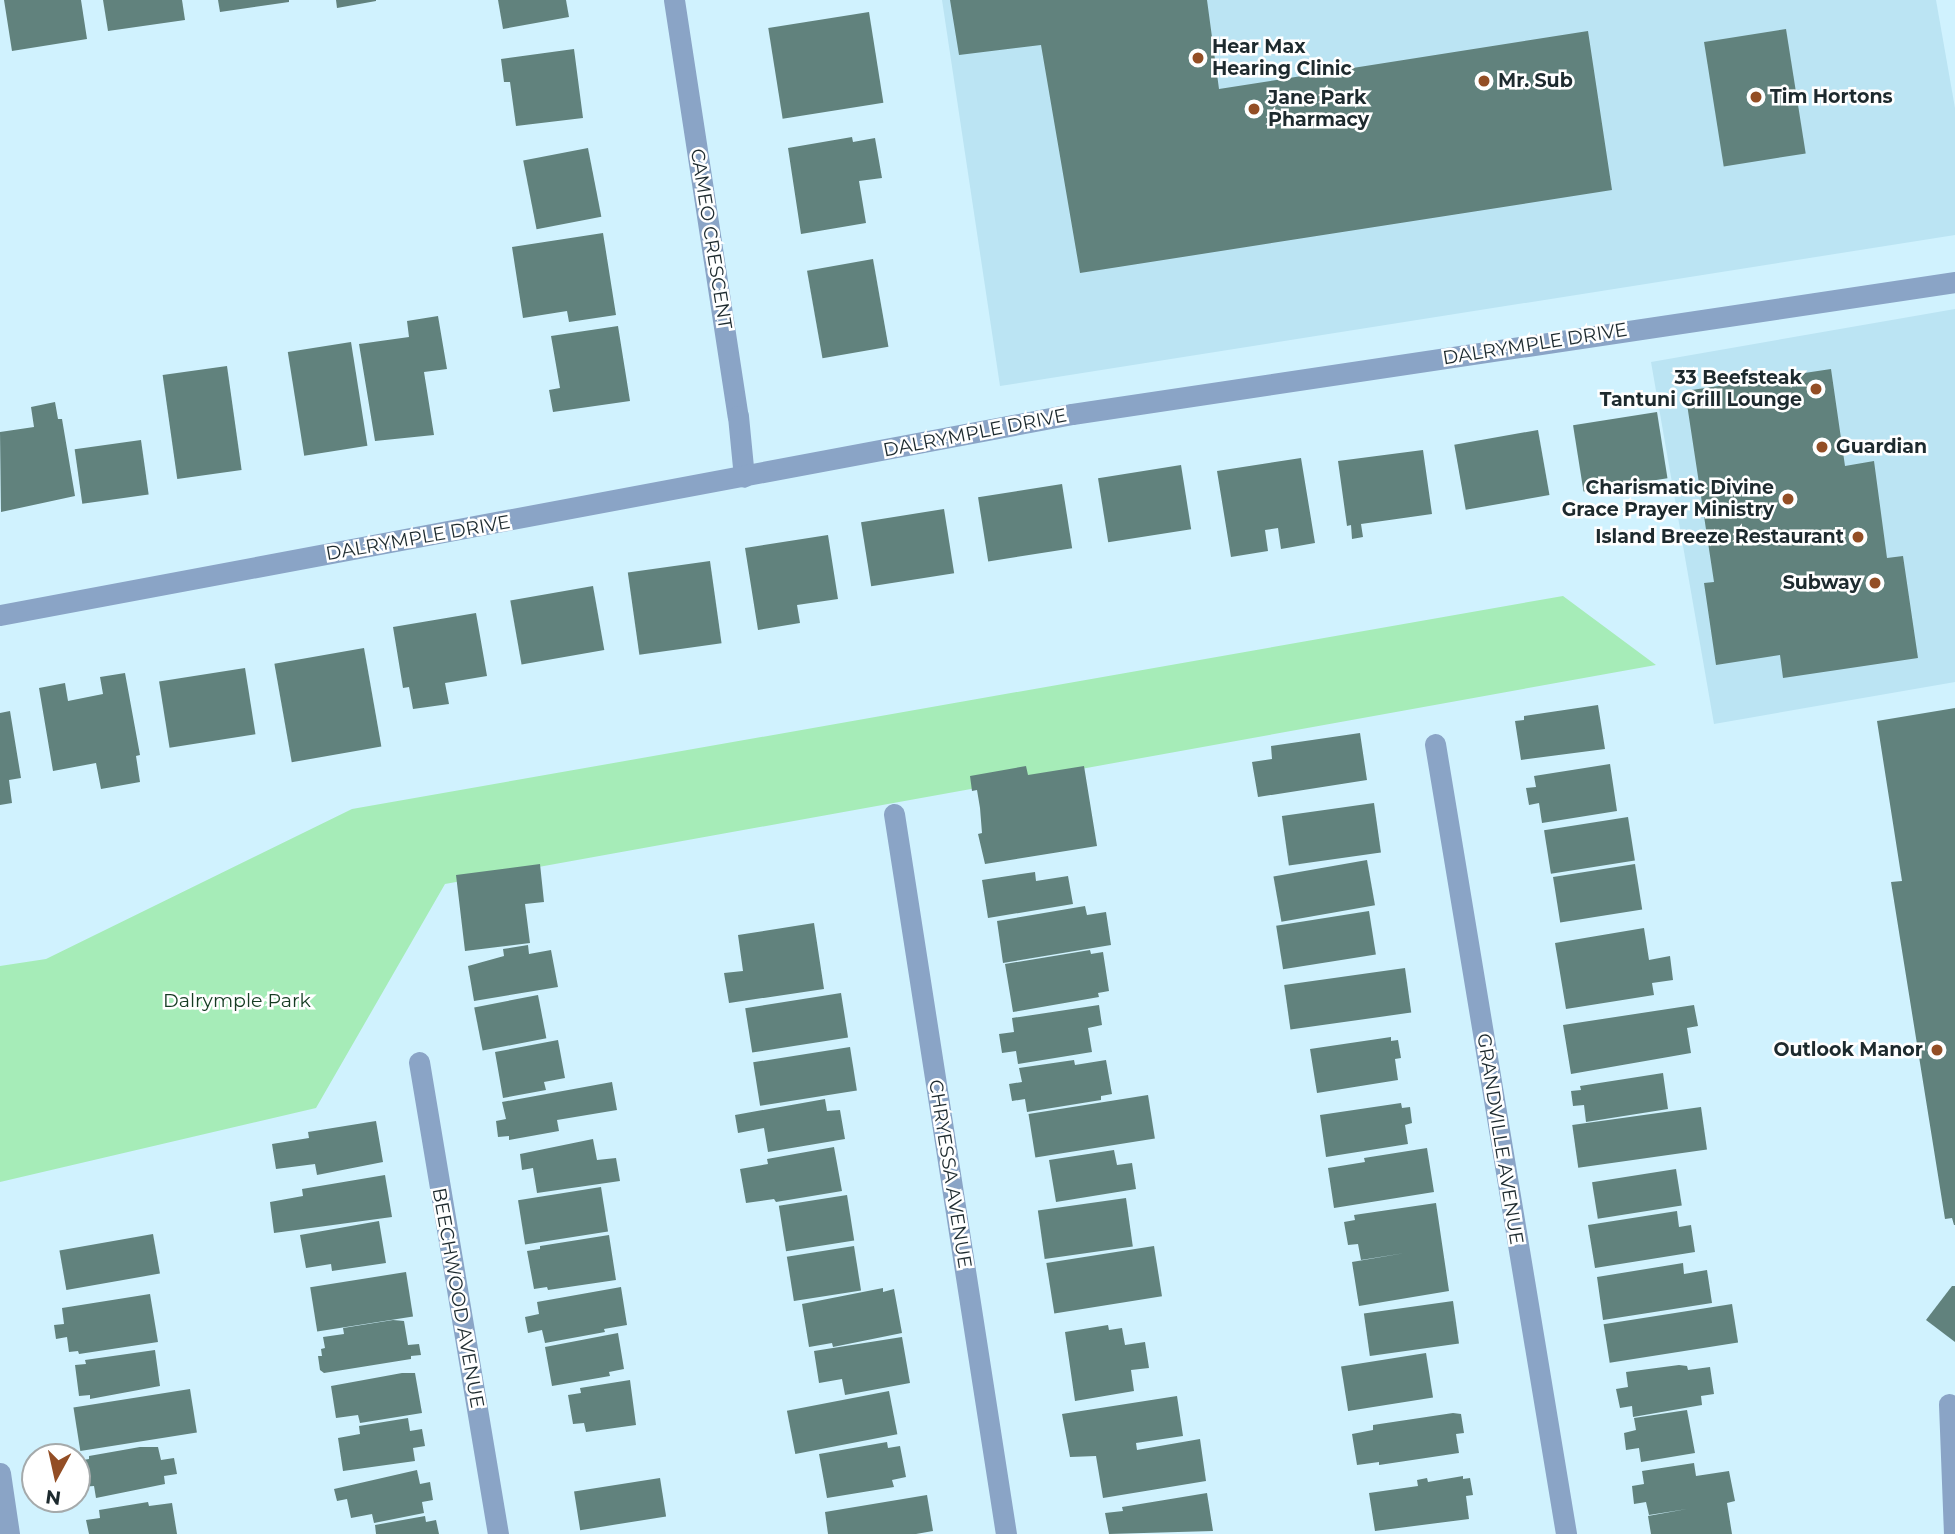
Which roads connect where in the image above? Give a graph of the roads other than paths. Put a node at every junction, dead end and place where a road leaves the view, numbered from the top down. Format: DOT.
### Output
graph roads {
  1 [pos="674,0"];
  2 [pos="1955,282"];
  3 [pos="744,477"];
  4 [pos="0,615"];
  5 [pos="1435,744"];
  6 [pos="894,814"];
  7 [pos="419,1062"];
  8 [pos="1949,1404"];
  9 [pos="0,1473"];
  10 [pos="9,1534"];
  11 [pos="498,1534"];
  12 [pos="1006,1534"];
  13 [pos="1566,1534"];
  14 [pos="1954,1534"];
  1 -- 3 [label="street, CAMEO CRESCENT"];
  2 -- 3 [label="street, DALRYMPLE DRIVE"];
  3 -- 4 [label="street, DALRYMPLE DRIVE"];
  5 -- 13 [label="street, GRANDVILLE AVENUE"];
  6 -- 12 [label="street, CHRYESSA AVENUE"];
  7 -- 11 [label="street, BEECHWOOD AVENUE"];
  8 -- 14 [label="street"];
  9 -- 10 [label="street"];
}
